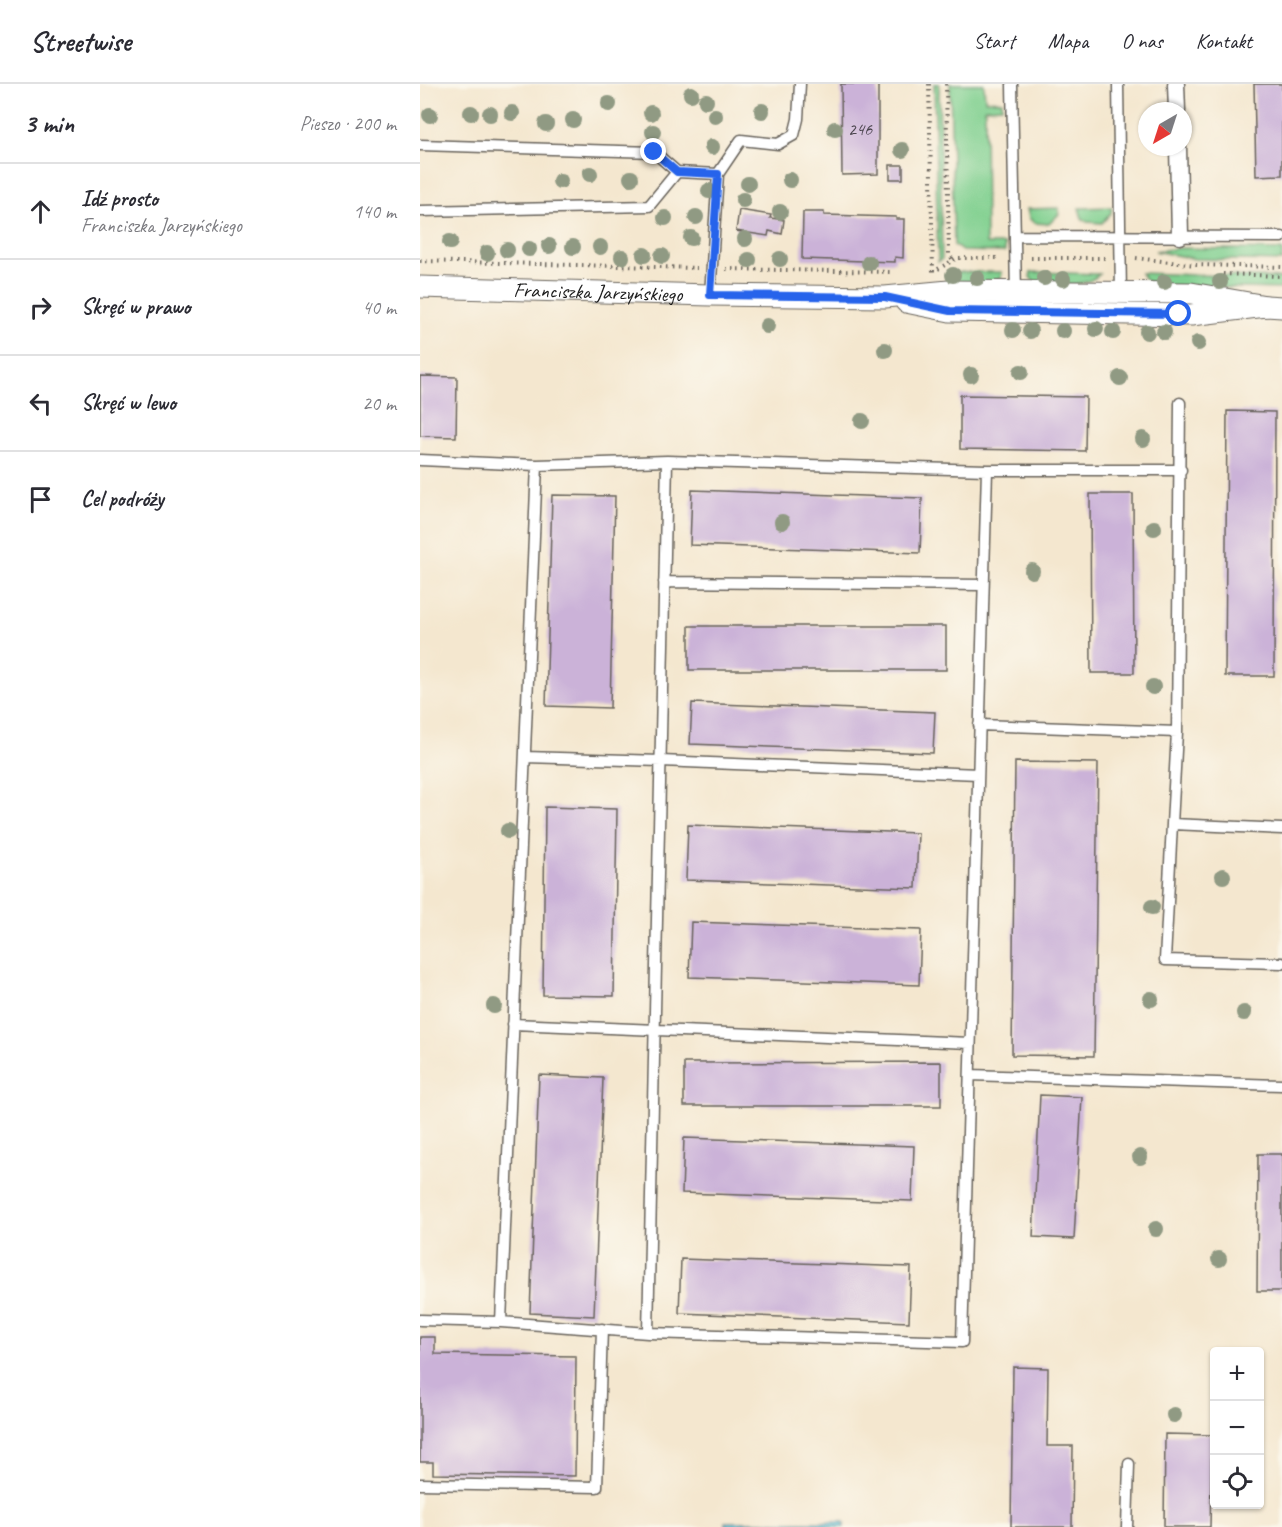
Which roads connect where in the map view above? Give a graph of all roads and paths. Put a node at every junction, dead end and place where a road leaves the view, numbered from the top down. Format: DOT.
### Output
graph roads {
  1 [pos="800,84"];
  2 [pos="928,84"];
  3 [pos="946,84"];
  4 [pos="1012,84"];
  5 [pos="1118,84"];
  6 [pos="1176,84"];
  7 [pos="1177,102"];
  8 [pos="420,145"];
  9 [pos="1178,156"];
  10 [pos="677,172"];
  11 [pos="718,174"];
  12 [pos="420,211"];
  13 [pos="1015,236"];
  14 [pos="1180,236"];
  15 [pos="1120,237"];
  16 [pos="1282,237"];
  17 [pos="1016,258"];
  18 [pos="1120,258"];
  19 [pos="953,260"];
  20 [pos="420,261"];
  21 [pos="1282,267"];
  22 [pos="712,268"];
  23 [pos="933,271"];
  24 [pos="902,273"];
  25 [pos="926,273"];
  26 [pos="933,280"];
  27 [pos="420,287"];
  28 [pos="710,295"];
  29 [pos="1016,301"];
  30 [pos="1121,303"];
  31 [pos="1274,307"];
  32 [pos="1180,403"];
  33 [pos="420,460"];
  34 [pos="667,461"];
  35 [pos="537,465"];
  36 [pos="987,470"];
  37 [pos="1181,470"];
  38 [pos="664,582"];
  39 [pos="983,585"];
  40 [pos="980,725"];
  41 [pos="1177,732"];
  42 [pos="525,757"];
  43 [pos="661,760"];
  44 [pos="978,774"];
  45 [pos="1172,824"];
  46 [pos="1282,829"];
  47 [pos="1282,963"];
  48 [pos="513,1024"];
  49 [pos="655,1031"];
  50 [pos="970,1043"];
  51 [pos="970,1075"];
  52 [pos="1282,1084"];
  53 [pos="420,1320"];
  54 [pos="501,1322"];
  55 [pos="602,1329"];
  56 [pos="648,1333"];
  57 [pos="1129,1464"];
  58 [pos="420,1484"];
  59 [pos="1127,1527"];
  1 -- 11 [label="lane"];
  2 -- 23 [label="path"];
  3 -- 19 [label="path"];
  4 -- 13 [label="lane"];
  5 -- 15 [label="lane"];
  6 -- 7 [label="street"];
  8 -- 10 [label="lane"];
  9 -- 14 [label="street"];
  10 -- 11 [label="lane"];
  10 -- 12 [label="lane"];
  11 -- 22 [label="lane"];
  13 -- 15 [label="lane"];
  13 -- 17 [label="lane"];
  14 -- 15 [label="lane"];
  14 -- 16 [label="lane"];
  15 -- 18 [label="lane"];
  17 -- 18 [label="path"];
  17 -- 19 [label="path"];
  17 -- 29 [label="lane"];
  18 -- 21 [label="path"];
  18 -- 30 [label="lane"];
  19 -- 23 [label="path"];
  20 -- 22 [label="path"];
  22 -- 24 [label="path"];
  22 -- 28 [label="lane"];
  23 -- 25 [label="path"];
  23 -- 26 [label="path"];
  27 -- 28 [label="street, Franciszka Jarzyńskiego"];
  28 -- 29 [label="street, Franciszka Jarzyńskiego"];
  29 -- 30 [label="street, Franciszka Jarzyńskiego"];
  30 -- 31 [label="street, Franciszka Jarzyńskiego"];
  32 -- 37 [label="lane"];
  33 -- 35 [label="lane"];
  34 -- 35 [label="lane"];
  34 -- 36 [label="lane"];
  34 -- 38 [label="lane"];
  35 -- 42 [label="lane"];
  36 -- 37 [label="lane"];
  36 -- 39 [label="lane"];
  37 -- 41 [label="lane"];
  38 -- 39 [label="lane"];
  38 -- 43 [label="lane"];
  39 -- 40 [label="lane"];
  40 -- 41 [label="lane"];
  40 -- 44 [label="lane"];
  41 -- 45 [label="lane"];
  42 -- 43 [label="lane"];
  42 -- 48 [label="lane"];
  43 -- 44 [label="lane"];
  43 -- 49 [label="lane"];
  44 -- 50 [label="lane"];
  45 -- 46 [label="lane"];
  45 -- 47 [label="lane"];
  48 -- 49 [label="lane"];
  48 -- 54 [label="lane"];
  49 -- 50 [label="lane"];
  49 -- 56 [label="lane"];
  50 -- 51 [label="lane"];
  51 -- 52 [label="lane"];
  51 -- 56 [label="lane"];
  53 -- 54 [label="lane"];
  54 -- 55 [label="lane"];
  55 -- 56 [label="lane"];
  55 -- 58 [label="lane"];
  57 -- 59 [label="lane"];
}
